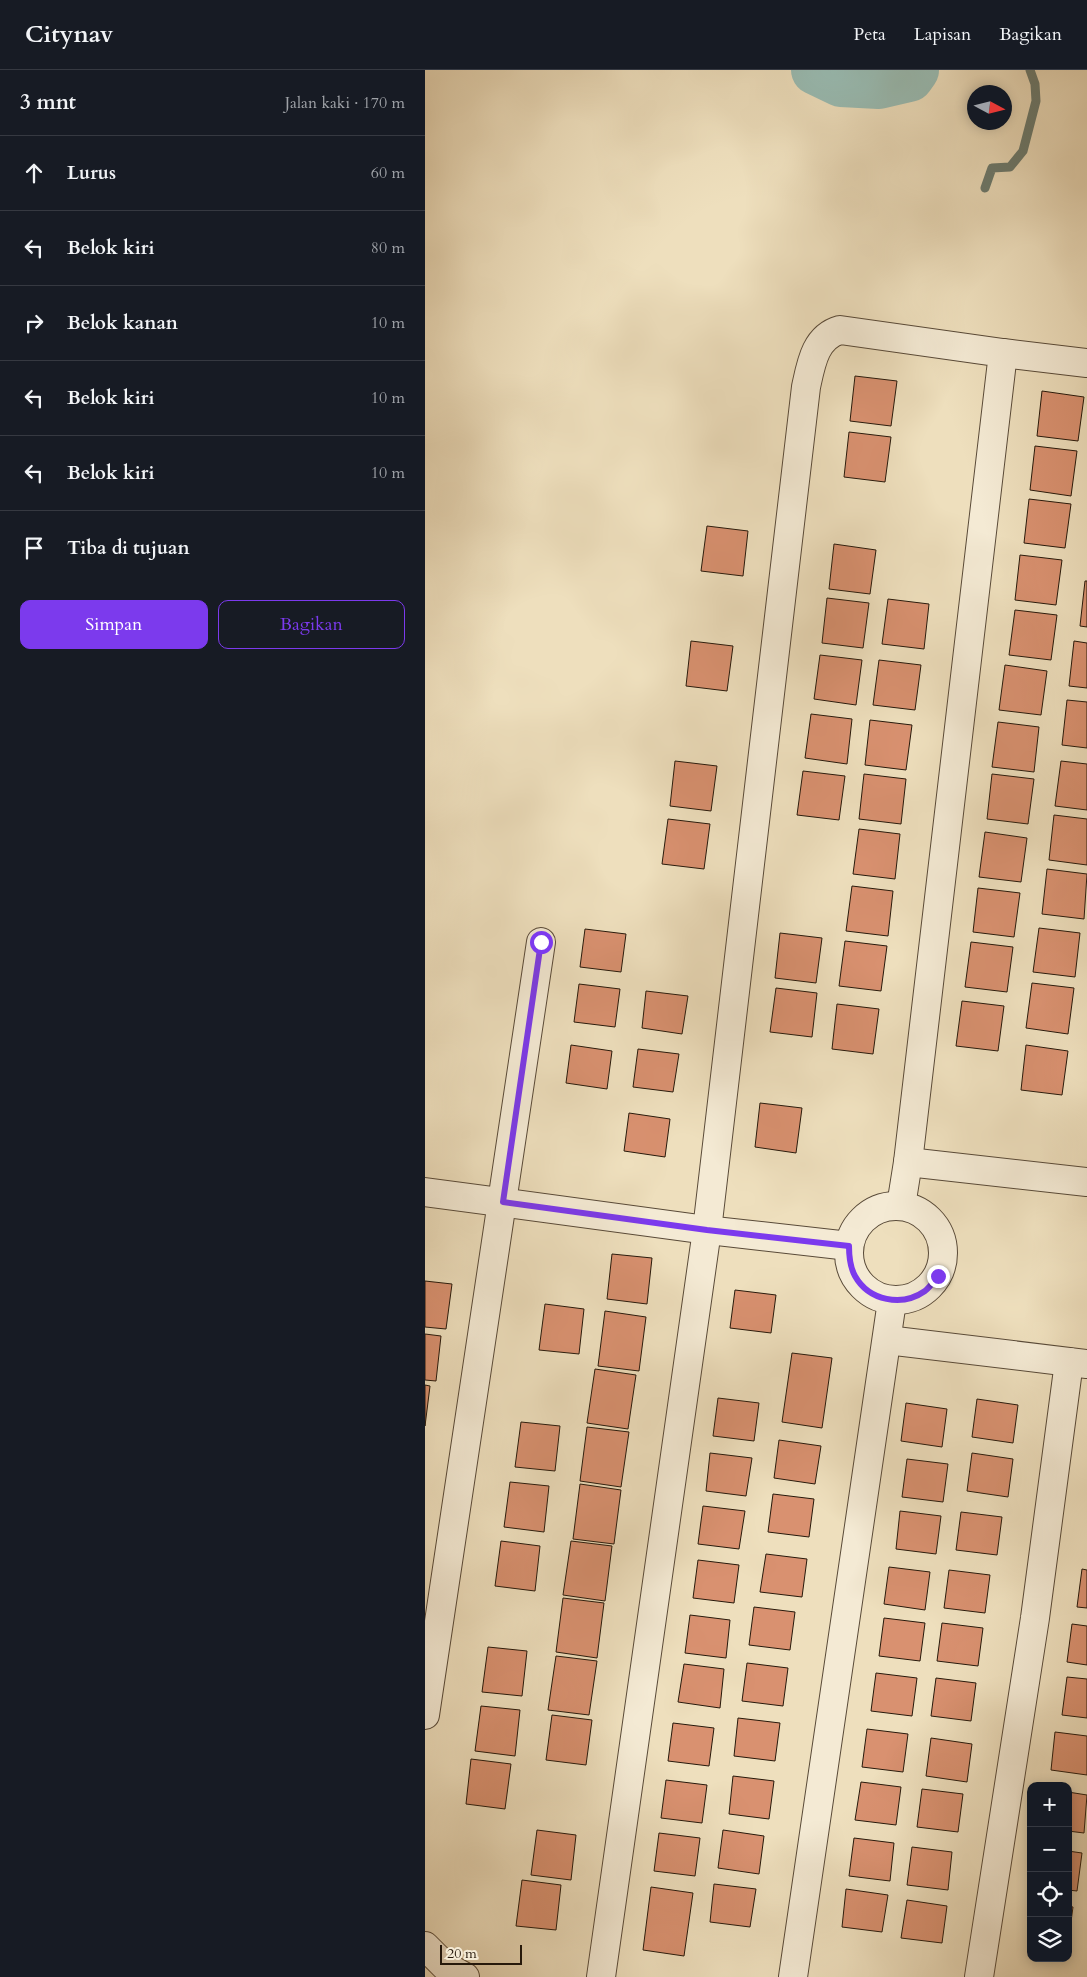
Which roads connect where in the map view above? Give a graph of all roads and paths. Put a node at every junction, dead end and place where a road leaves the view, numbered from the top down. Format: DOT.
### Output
graph roads {
  1 [pos="1003,353"];
  2 [pos="1087,363"];
  3 [pos="541,942"];
  4 [pos="908,1162"];
  5 [pos="1087,1182"];
  6 [pos="425,1192"];
  7 [pos="503,1202"];
  8 [pos="901,1206"];
  9 [pos="707,1230"];
  10 [pos="849,1246"];
  11 [pos="892,1301"];
  12 [pos="887,1340"];
  13 [pos="1078,1363"];
  14 [pos="425,1715"];
  15 [pos="425,1946"];
  16 [pos="465,1977"];
  17 [pos="601,1977"];
  18 [pos="793,1977"];
  19 [pos="979,1977"];
  1 -- 2 [label="street"];
  1 -- 4 [label="street"];
  1 -- 9 [label="street"];
  3 -- 7 [label="street"];
  4 -- 5 [label="street"];
  4 -- 8 [label="street"];
  6 -- 7 [label="street"];
  7 -- 9 [label="street"];
  7 -- 14 [label="street"];
  8 -- 10 [label="street"];
  8 -- 11 [label="street"];
  9 -- 10 [label="street"];
  9 -- 17 [label="street"];
  10 -- 11 [label="street"];
  11 -- 12 [label="street"];
  12 -- 13 [label="street"];
  12 -- 18 [label="street"];
  13 -- 19 [label="street"];
  15 -- 16 [label="street"];
}
